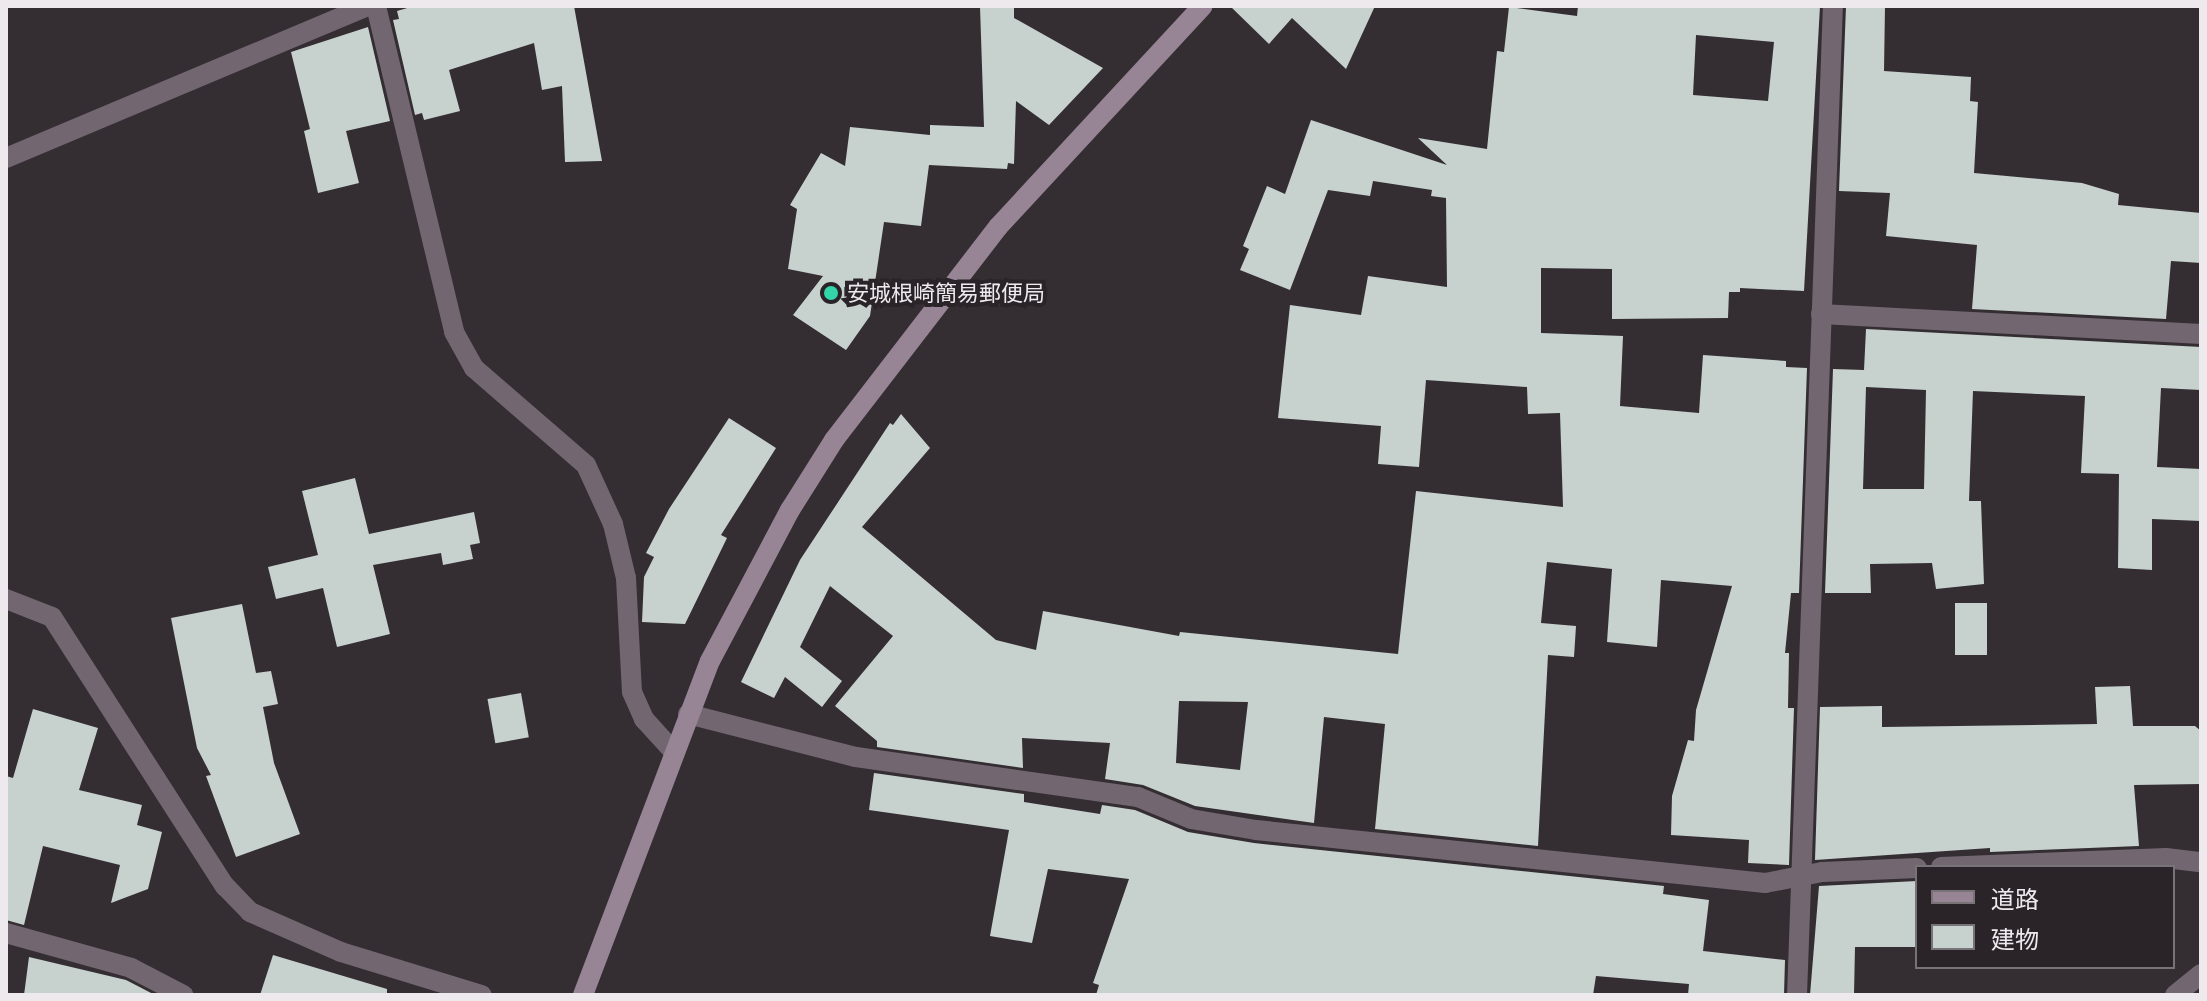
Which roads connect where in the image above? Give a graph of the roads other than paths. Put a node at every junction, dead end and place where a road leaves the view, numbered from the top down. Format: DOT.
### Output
graph roads {
  1 [pos="368,6"];
  2 [pos="376,6"];
  3 [pos="1203,6"];
  4 [pos="1833,6"];
  5 [pos="6,158"];
  6 [pos="1821,314"];
  7 [pos="2201,334"];
  8 [pos="6,599"];
  9 [pos="688,714"];
  10 [pos="673,751"];
  11 [pos="2201,862"];
  12 [pos="1991,865"];
  13 [pos="1915,868"];
  14 [pos="1800,877"];
  15 [pos="6,933"];
  16 [pos="416,974"];
  17 [pos="2201,974"];
  18 [pos="183,995"];
  19 [pos="408,995"];
  20 [pos="482,995"];
  21 [pos="583,995"];
  22 [pos="1797,995"];
  23 [pos="2175,995"];
  1 -- 5 [label="street"];
  2 -- 10 [label="street"];
  3 -- 9 [label="street"];
  4 -- 6 [label="street"];
  6 -- 7 [label="street"];
  6 -- 14 [label="street"];
  8 -- 16 [label="street"];
  9 -- 10 [label="street"];
  9 -- 14 [label="street"];
  10 -- 21 [label="street"];
  11 -- 12 [label="street"];
  13 -- 14 [label="street"];
  14 -- 22 [label="street"];
  15 -- 18 [label="street"];
  16 -- 19 [label="street"];
  16 -- 20 [label="street"];
  17 -- 23 [label="street"];
}
